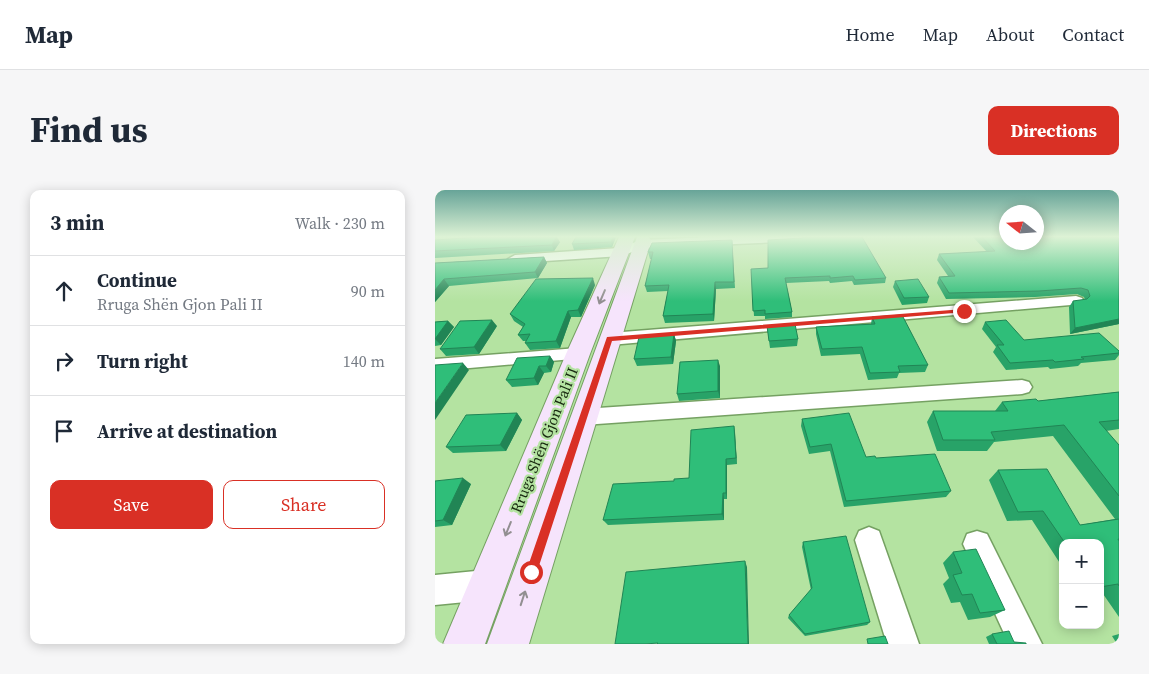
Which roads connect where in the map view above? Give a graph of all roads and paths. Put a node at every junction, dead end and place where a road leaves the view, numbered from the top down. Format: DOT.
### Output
graph roads {
  1 [pos="518,258"];
  2 [pos="625,258"];
  3 [pos="634,258"];
  4 [pos="504,260"];
  5 [pos="1076,301"];
  6 [pos="610,339"];
  7 [pos="578,354"];
  8 [pos="435,365"];
  9 [pos="1022,387"];
  10 [pos="583,417"];
  11 [pos="869,540"];
  12 [pos="977,544"];
  13 [pos="486,585"];
  14 [pos="435,590"];
  15 [pos="464,644"];
  16 [pos="508,644"];
  17 [pos="903,644"];
  18 [pos="1026,644"];
  1 -- 4 [label="street"];
  2 -- 7 [label="street, Rruga Shën Gjon Pali II, one-way"];
  3 -- 6 [label="street, Rruga Shën Gjon Pali II"];
  5 -- 6 [label="street"];
  6 -- 10 [label="street, Rruga Shën Gjon Pali II"];
  7 -- 8 [label="street"];
  7 -- 13 [label="street, Rruga Shën Gjon Pali II, one-way"];
  9 -- 10 [label="street"];
  16 -- 10 [label="street, Rruga Shën Gjon Pali II, one-way"];
  11 -- 17 [label="street"];
  12 -- 18 [label="street"];
  13 -- 14 [label="street"];
  13 -- 15 [label="street, Rruga Shën Gjon Pali II"];
}
